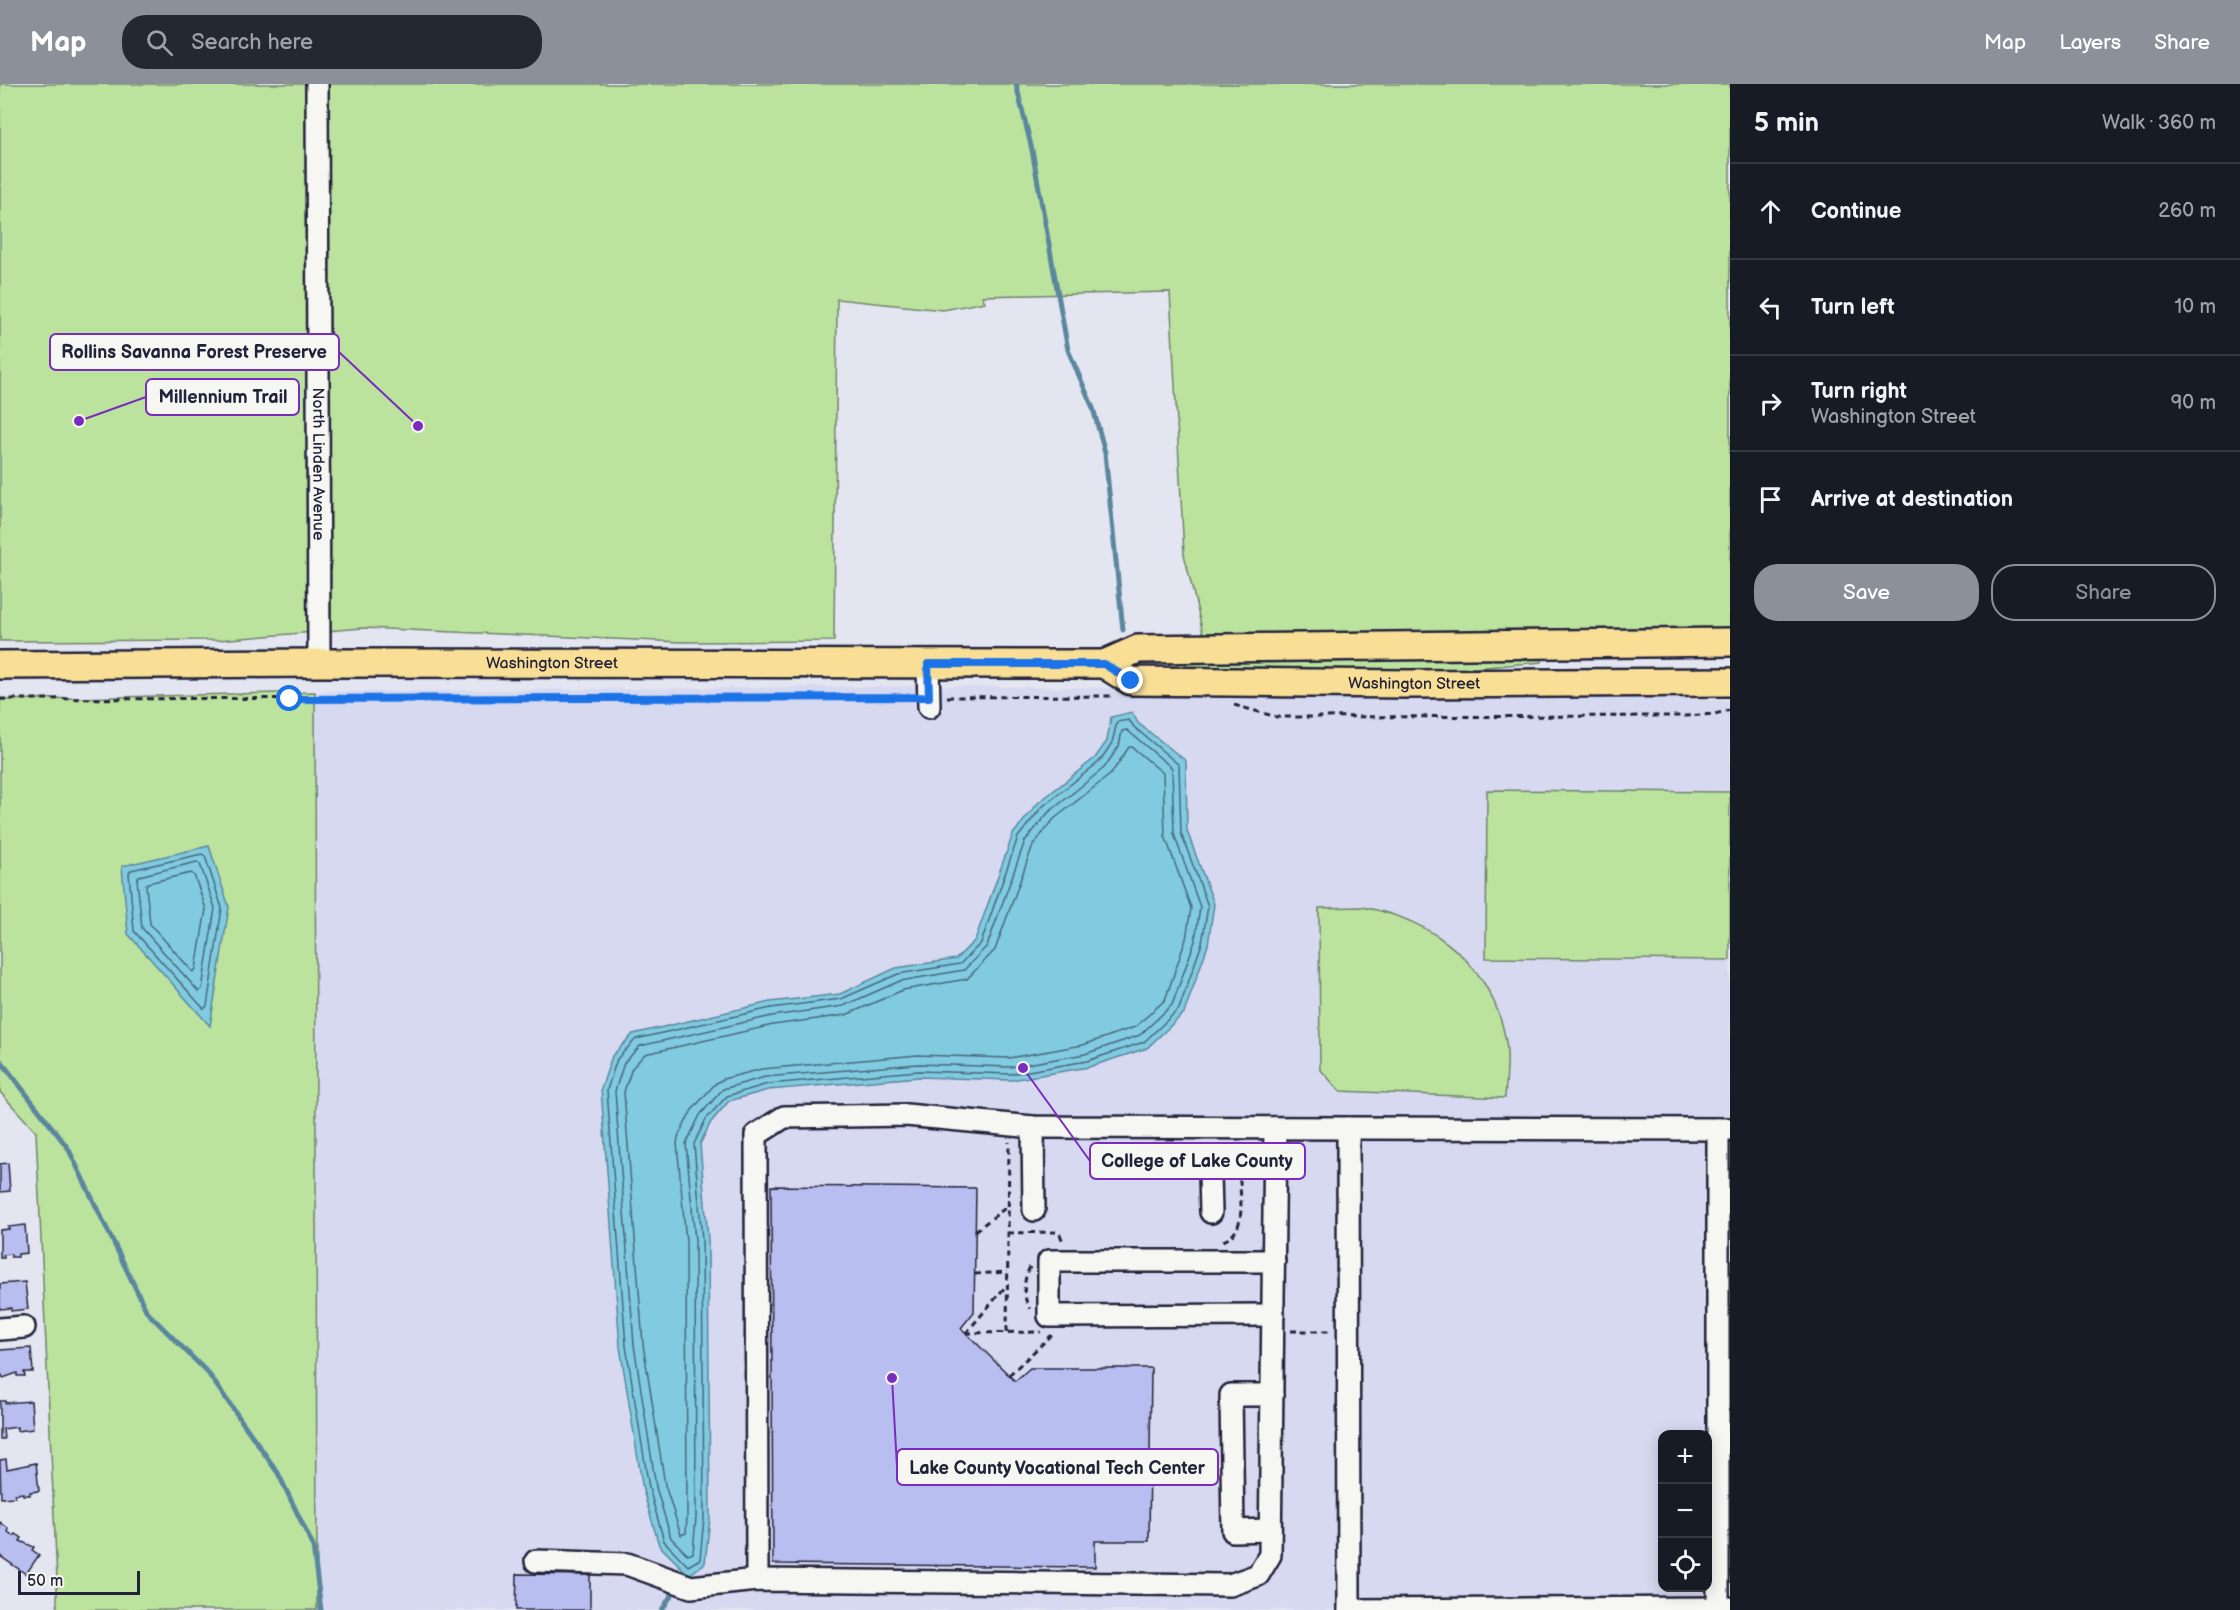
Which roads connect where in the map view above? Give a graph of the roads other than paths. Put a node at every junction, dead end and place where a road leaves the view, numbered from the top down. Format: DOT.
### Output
graph roads {
  1 [pos="317,84"];
  2 [pos="1730,642"];
  3 [pos="319,663"];
  4 [pos="928,664"];
  5 [pos="1104,664"];
  6 [pos="0,665"];
  7 [pos="1730,682"];
  8 [pos="929,702"];
  9 [pos="1033,1126"];
  10 [pos="1275,1128"];
  11 [pos="1348,1128"];
  12 [pos="1724,1129"];
  13 [pos="1210,1174"];
  14 [pos="1034,1210"];
  15 [pos="1211,1212"];
  16 [pos="1274,1261"];
  17 [pos="1273,1315"];
  18 [pos="24,1327"];
  19 [pos="0,1329"];
  20 [pos="1272,1395"];
  21 [pos="1270,1530"];
  22 [pos="536,1561"];
  23 [pos="757,1580"];
  24 [pos="1722,1608"];
  25 [pos="1350,1610"];
  1 -- 3 [label="street, North Linden Avenue"];
  2 -- 5 [label="main road, Washington Street"];
  3 -- 4 [label="main road, Washington Street"];
  3 -- 6 [label="main road, Washington Street"];
  4 -- 5 [label="main road, Washington Street"];
  4 -- 8 [label="street"];
  5 -- 7 [label="main road, Washington Street"];
  9 -- 10 [label="street"];
  9 -- 14 [label="street"];
  9 -- 23 [label="street"];
  10 -- 11 [label="street"];
  10 -- 16 [label="street"];
  11 -- 12 [label="street"];
  11 -- 25 [label="street"];
  12 -- 24 [label="street"];
  13 -- 15 [label="street"];
  16 -- 17 [label="street"];
  16 -- 17 [label="street"];
  17 -- 20 [label="street"];
  18 -- 19 [label="street"];
  20 -- 21 [label="street"];
  20 -- 21 [label="street"];
  21 -- 23 [label="street"];
  22 -- 23 [label="street"];
  24 -- 25 [label="street"];
}
